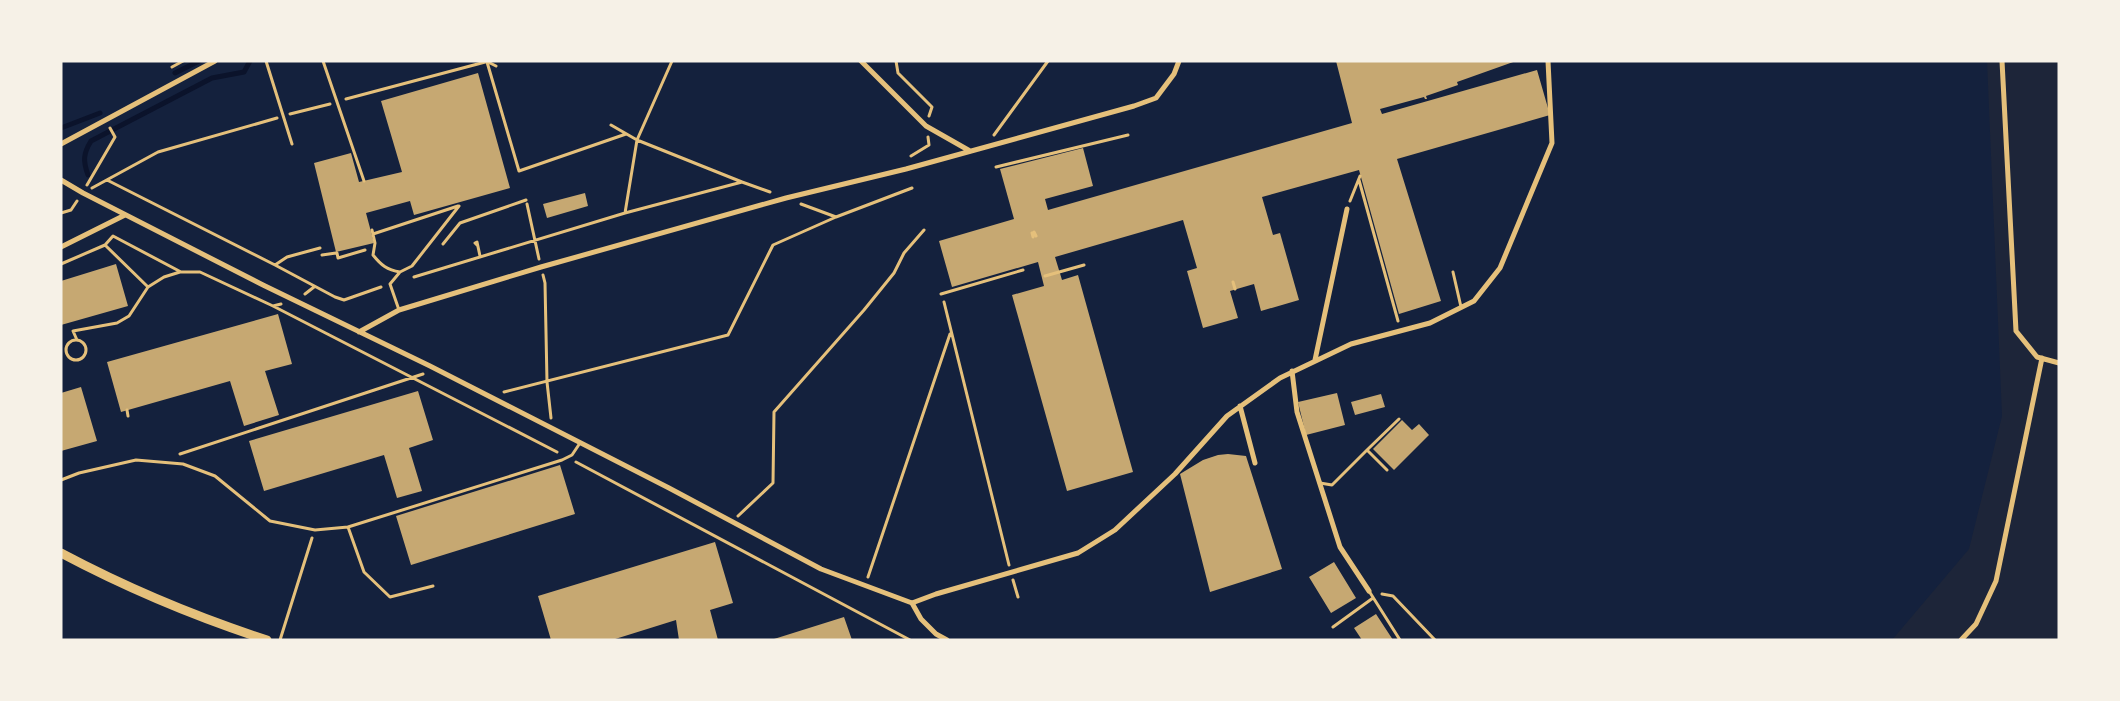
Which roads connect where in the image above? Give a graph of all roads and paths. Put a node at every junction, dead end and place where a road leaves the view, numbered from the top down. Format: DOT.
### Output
graph roads {
  1 [pos="183,61"];
  2 [pos="215,61"];
  3 [pos="266,61"];
  4 [pos="324,61"];
  5 [pos="672,61"];
  6 [pos="861,61"];
  7 [pos="896,61"];
  8 [pos="1048,61"];
  9 [pos="1179,61"];
  10 [pos="1548,61"];
  11 [pos="2002,61"];
  12 [pos="488,62"];
  13 [pos="473,63"];
  14 [pos="496,66"];
  15 [pos="172,67"];
  16 [pos="338,101"];
  17 [pos="284,116"];
  18 [pos="611,125"];
  19 [pos="926,126"];
  20 [pos="110,129"];
  21 [pos="626,134"];
  22 [pos="1128,135"];
  23 [pos="637,140"];
  24 [pos="61,144"];
  25 [pos="292,144"];
  26 [pos="985,148"];
  27 [pos="970,152"];
  28 [pos="996,167"];
  29 [pos="906,168"];
  30 [pos="61,180"];
  31 [pos="364,181"];
  32 [pos="742,182"];
  33 [pos="912,188"];
  34 [pos="82,193"];
  35 [pos="786,198"];
  36 [pos="1347,209"];
  37 [pos="71,210"];
  38 [pos="61,213"];
  39 [pos="624,213"];
  40 [pos="125,215"];
  41 [pos="836,217"];
  42 [pos="460,223"];
  43 [pos="924,230"];
  44 [pos="535,239"];
  45 [pos="105,245"];
  46 [pos="476,245"];
  47 [pos="61,246"];
  48 [pos="320,248"];
  49 [pos="374,248"];
  50 [pos="322,255"];
  51 [pos="480,256"];
  52 [pos="61,264"];
  53 [pos="275,264"];
  54 [pos="1084,265"];
  55 [pos="541,268"];
  56 [pos="1023,270"];
  57 [pos="181,272"];
  58 [pos="400,272"];
  59 [pos="1453,272"];
  60 [pos="1045,276"];
  61 [pos="1233,282"];
  62 [pos="390,284"];
  63 [pos="148,287"];
  64 [pos="1235,289"];
  65 [pos="942,294"];
  66 [pos="263,301"];
  67 [pos="295,301"];
  68 [pos="944,302"];
  69 [pos="257,303"];
  70 [pos="273,306"];
  71 [pos="1461,308"];
  72 [pos="399,310"];
  73 [pos="1397,316"];
  74 [pos="359,332"];
  75 [pos="950,334"];
  76 [pos="77,340"];
  77 [pos="2042,358"];
  78 [pos="1314,360"];
  79 [pos="2059,363"];
  80 [pos="1292,371"];
  81 [pos="424,374"];
  82 [pos="411,378"];
  83 [pos="547,382"];
  84 [pos="489,396"];
  85 [pos="1240,406"];
  86 [pos="127,410"];
  87 [pos="128,416"];
  88 [pos="1399,419"];
  89 [pos="552,428"];
  90 [pos="580,443"];
  91 [pos="1367,450"];
  92 [pos="567,457"];
  93 [pos="158,462"];
  94 [pos="1255,463"];
  95 [pos="1387,470"];
  96 [pos="61,480"];
  97 [pos="1318,482"];
  98 [pos="732,521"];
  99 [pos="348,527"];
  100 [pos="315,530"];
  101 [pos="61,553"];
  102 [pos="1011,572"];
  103 [pos="433,586"];
  104 [pos="866,586"];
  105 [pos="1369,591"];
  106 [pos="1018,596"];
  107 [pos="1373,598"];
  108 [pos="912,603"];
  109 [pos="1333,627"];
  110 [pos="267,640"];
  111 [pos="280,640"];
  112 [pos="910,640"];
  113 [pos="947,640"];
  114 [pos="1400,640"];
  115 [pos="1435,640"];
  116 [pos="1962,640"];
  1 -- 15 [label="path"];
  2 -- 24 [label="street"];
  3 -- 17 [label="lane"];
  4 -- 16 [label="lane"];
  5 -- 23 [label="path"];
  6 -- 19 [label="street"];
  7 -- 19 [label="path"];
  8 -- 26 [label="path"];
  9 -- 26 [label="street"];
  10 -- 71 [label="street"];
  11 -- 77 [label="street"];
  12 -- 13 [label="path"];
  12 -- 14 [label="path"];
  12 -- 21 [label="path"];
  13 -- 16 [label="path"];
  16 -- 17 [label="path"];
  16 -- 31 [label="lane"];
  17 -- 25 [label="lane"];
  17 -- 53 [label="path"];
  18 -- 21 [label="path"];
  19 -- 27 [label="street"];
  19 -- 29 [label="path"];
  20 -- 34 [label="path"];
  21 -- 23 [label="path"];
  22 -- 28 [label="path"];
  23 -- 32 [label="path"];
  23 -- 39 [label="path"];
  26 -- 27 [label="street"];
  27 -- 29 [label="street"];
  29 -- 35 [label="street"];
  30 -- 34 [label="street"];
  32 -- 35 [label="path"];
  32 -- 39 [label="path"];
  33 -- 41 [label="path"];
  34 -- 40 [label="street"];
  35 -- 41 [label="path"];
  35 -- 55 [label="street"];
  36 -- 73 [label="path"];
  36 -- 78 [label="street"];
  37 -- 38 [label="path"];
  39 -- 44 [label="path"];
  40 -- 47 [label="street"];
  40 -- 67 [label="street"];
  41 -- 83 [label="path"];
  42 -- 44 [label="path"];
  43 -- 98 [label="path"];
  44 -- 51 [label="path"];
  44 -- 55 [label="path"];
  45 -- 52 [label="path"];
  45 -- 57 [label="path"];
  45 -- 63 [label="path"];
  46 -- 51 [label="path"];
  48 -- 53 [label="path"];
  49 -- 50 [label="path"];
  49 -- 58 [label="lane"];
  49 -- 58 [label="lane"];
  51 -- 62 [label="path"];
  53 -- 62 [label="path"];
  54 -- 60 [label="path"];
  55 -- 72 [label="street"];
  55 -- 83 [label="path"];
  56 -- 65 [label="path"];
  57 -- 63 [label="path"];
  57 -- 66 [label="path"];
  58 -- 62 [label="lane"];
  59 -- 71 [label="lane"];
  61 -- 64 [label="path"];
  62 -- 72 [label="lane"];
  63 -- 76 [label="path"];
  66 -- 69 [label="path"];
  66 -- 70 [label="path"];
  67 -- 70 [label="path"];
  67 -- 74 [label="street"];
  68 -- 75 [label="path"];
  70 -- 82 [label="path"];
  71 -- 78 [label="street"];
  72 -- 74 [label="street"];
  74 -- 84 [label="street"];
  75 -- 102 [label="path"];
  75 -- 104 [label="path"];
  76 -- 76 [label="path"];
  77 -- 79 [label="street"];
  77 -- 116 [label="street"];
  78 -- 80 [label="street"];
  80 -- 85 [label="street"];
  80 -- 97 [label="street"];
  81 -- 82 [label="path"];
  82 -- 92 [label="path"];
  82 -- 93 [label="path"];
  83 -- 84 [label="path"];
  83 -- 89 [label="path"];
  84 -- 89 [label="street"];
  85 -- 94 [label="street"];
  85 -- 102 [label="street"];
  86 -- 87 [label="path"];
  88 -- 91 [label="lane"];
  89 -- 90 [label="street"];
  90 -- 92 [label="lane"];
  90 -- 98 [label="street"];
  91 -- 95 [label="lane"];
  91 -- 97 [label="lane"];
  92 -- 99 [label="lane"];
  92 -- 112 [label="path"];
  93 -- 96 [label="lane"];
  93 -- 100 [label="lane"];
  97 -- 105 [label="street"];
  98 -- 104 [label="street"];
  99 -- 100 [label="lane"];
  99 -- 103 [label="lane"];
  100 -- 111 [label="path"];
  101 -- 110 [label="main road"];
  102 -- 106 [label="path"];
  102 -- 108 [label="street"];
  104 -- 108 [label="street"];
  105 -- 107 [label="lane"];
  105 -- 115 [label="path"];
  107 -- 109 [label="lane"];
  107 -- 114 [label="lane"];
  108 -- 113 [label="street"];
}
